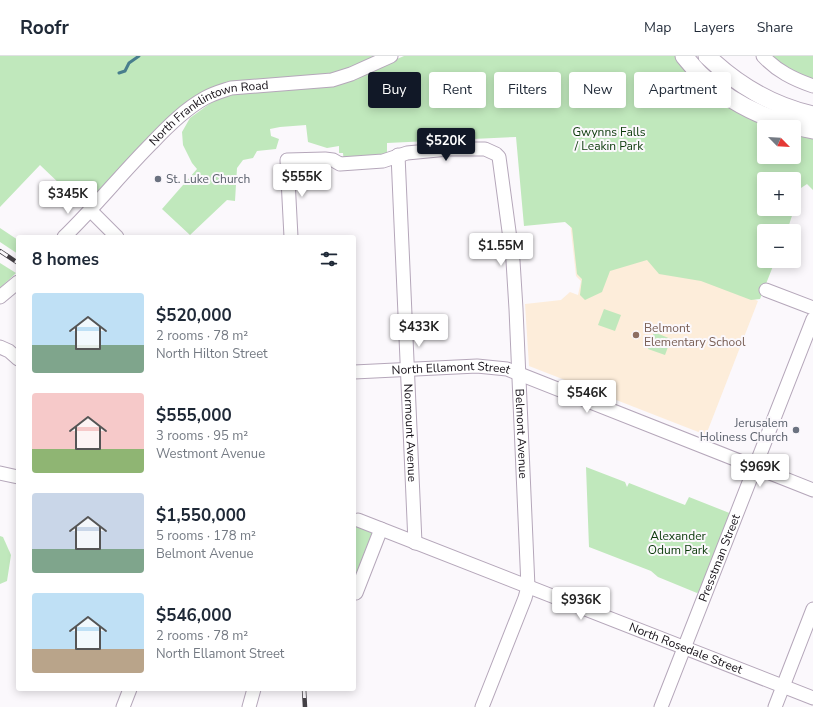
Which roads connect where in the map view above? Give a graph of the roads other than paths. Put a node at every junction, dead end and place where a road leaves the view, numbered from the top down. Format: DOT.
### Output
graph roads {
  1 [pos="392,56"];
  2 [pos="684,56"];
  3 [pos="707,56"];
  4 [pos="763,56"];
  5 [pos="813,86"];
  6 [pos="813,115"];
  7 [pos="813,130"];
  8 [pos="398,155"];
  9 [pos="90,210"];
  10 [pos="66,235"];
  11 [pos="115,235"];
  12 [pos="291,235"];
  13 [pos="16,284"];
  14 [pos="766,290"];
  15 [pos="0,297"];
  16 [pos="813,308"];
  17 [pos="813,319"];
  18 [pos="0,347"];
  19 [pos="16,357"];
  20 [pos="407,369"];
  21 [pos="356,372"];
  22 [pos="518,374"];
  23 [pos="755,468"];
  24 [pos="0,473"];
  25 [pos="16,477"];
  26 [pos="813,490"];
  27 [pos="358,520"];
  28 [pos="381,529"];
  29 [pos="415,543"];
  30 [pos="528,587"];
  31 [pos="356,593"];
  32 [pos="813,609"];
  33 [pos="684,648"];
  34 [pos="783,686"];
  35 [pos="129,691"];
  36 [pos="253,691"];
  37 [pos="813,698"];
  38 [pos="123,707"];
  39 [pos="249,707"];
  40 [pos="482,707"];
  41 [pos="661,707"];
  42 [pos="775,707"];
  1 -- 9 [label="street, North Franklintown Road"];
  2 -- 7 [label="main road"];
  3 -- 6 [label="main road"];
  4 -- 5 [label="street"];
  8 -- 12 [label="street"];
  8 -- 20 [label="street, Normount Avenue"];
  8 -- 22 [label="street, Belmont Avenue"];
  9 -- 10 [label="street, North Franklintown Road"];
  9 -- 11 [label="street"];
  13 -- 15 [label="street"];
  14 -- 16 [label="street"];
  17 -- 23 [label="street, Presstman Street"];
  18 -- 19 [label="street"];
  20 -- 21 [label="street, North Ellamont Street"];
  20 -- 22 [label="street, North Ellamont Street"];
  20 -- 29 [label="street, Normount Avenue"];
  22 -- 23 [label="street, North Ellamont Street"];
  22 -- 30 [label="street, Belmont Avenue"];
  23 -- 26 [label="street, North Ellamont Street"];
  23 -- 33 [label="street, Presstman Street"];
  24 -- 25 [label="street"];
  27 -- 28 [label="street, North Rosedale Street"];
  28 -- 29 [label="street, North Rosedale Street"];
  28 -- 31 [label="street"];
  29 -- 30 [label="street, North Rosedale Street"];
  30 -- 33 [label="street, North Rosedale Street"];
  30 -- 40 [label="street, Belmont Avenue"];
  32 -- 34 [label="street"];
  33 -- 34 [label="street, North Rosedale Street"];
  33 -- 41 [label="street, Presstman Street"];
  34 -- 37 [label="street, North Rosedale Street"];
  34 -- 42 [label="street"];
  35 -- 38 [label="street"];
  36 -- 39 [label="street"];
}
